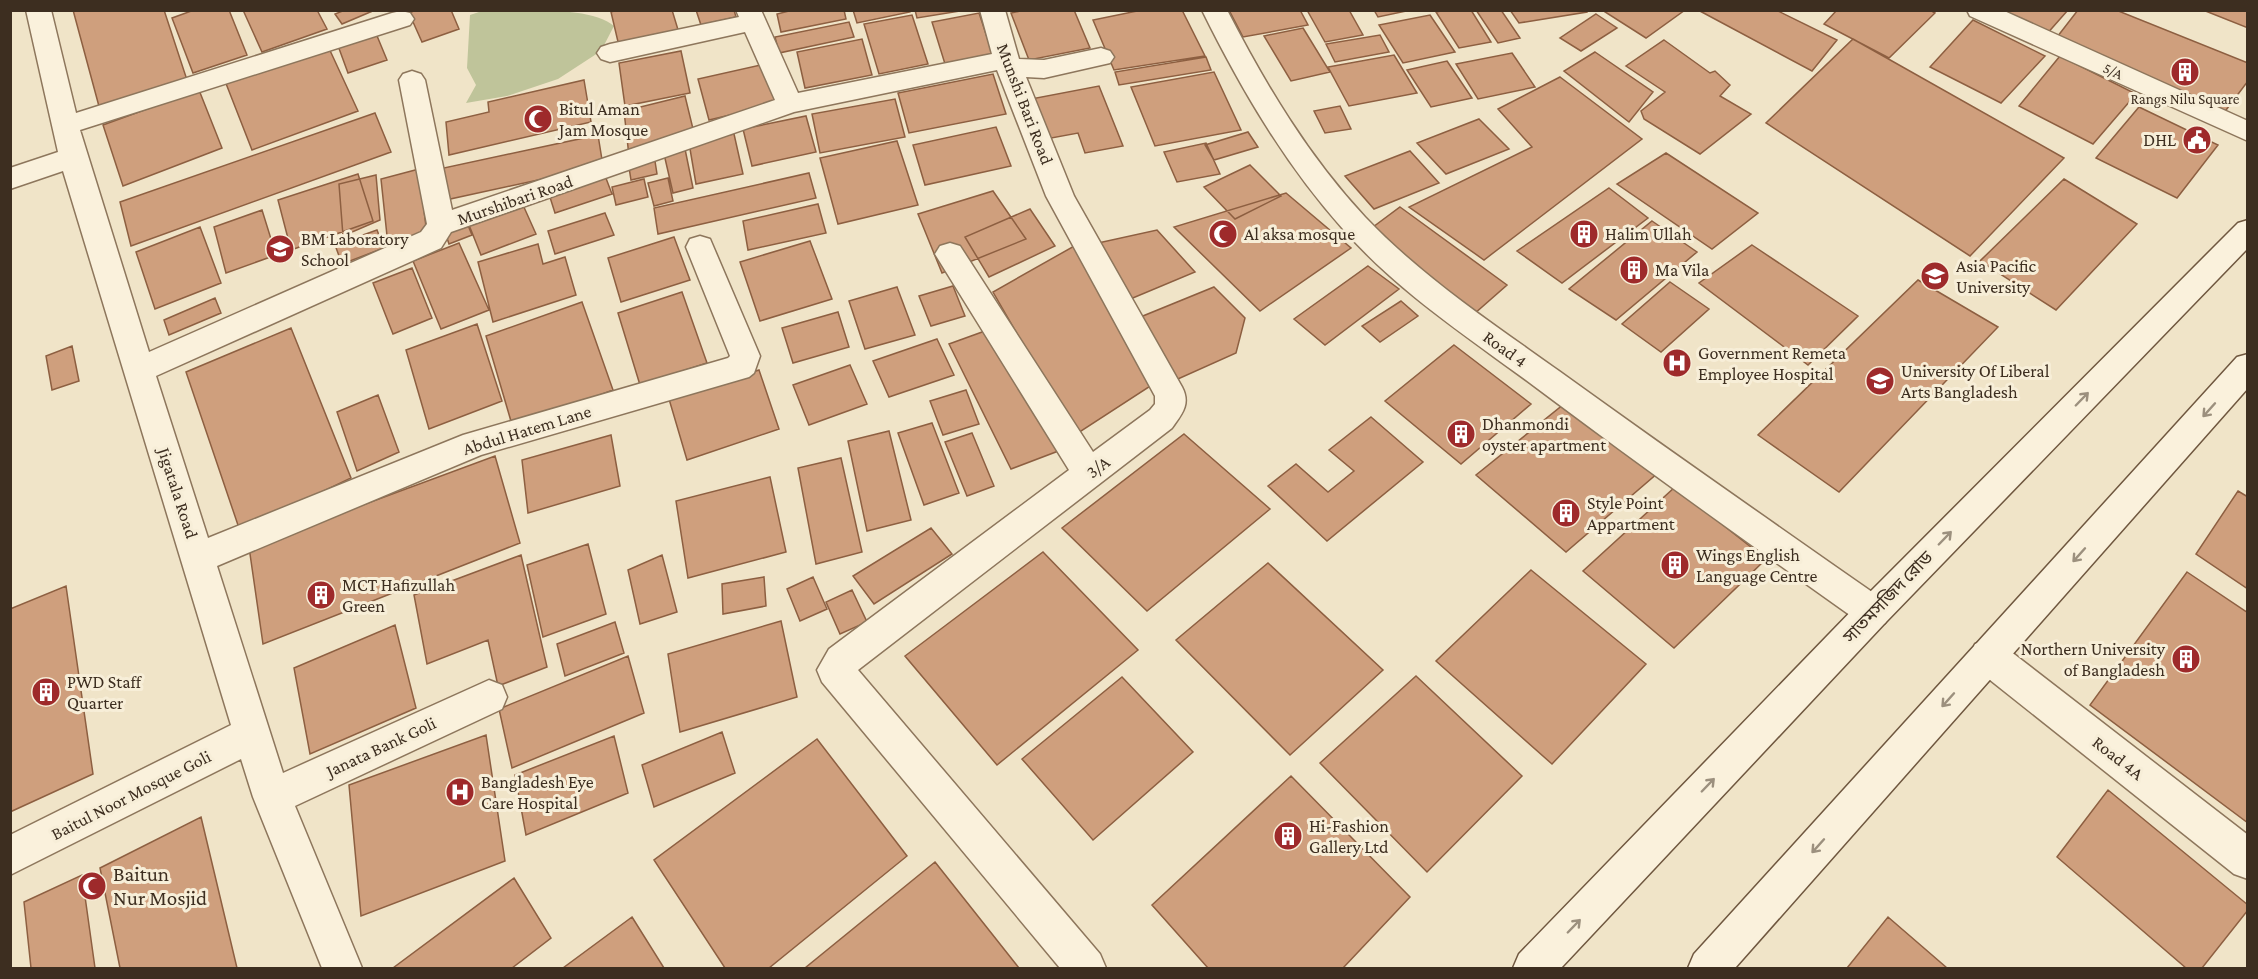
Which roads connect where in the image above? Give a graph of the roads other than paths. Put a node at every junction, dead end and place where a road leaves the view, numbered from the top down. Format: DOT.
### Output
graph roads {
  1 [pos="38,10"];
  2 [pos="992,10"];
  3 [pos="1214,10"];
  4 [pos="1979,10"];
  5 [pos="749,17"];
  6 [pos="401,19"];
  7 [pos="610,53"];
  8 [pos="1101,57"];
  9 [pos="1008,64"];
  10 [pos="412,80"];
  11 [pos="790,104"];
  12 [pos="67,125"];
  13 [pos="2247,132"];
  14 [pos="73,157"];
  15 [pos="10,178"];
  16 [pos="1060,196"];
  17 [pos="441,225"];
  18 [pos="2247,230"];
  19 [pos="700,247"];
  20 [pos="950,254"];
  21 [pos="2247,366"];
  22 [pos="139,370"];
  23 [pos="1089,474"];
  24 [pos="198,558"];
  25 [pos="1873,612"];
  26 [pos="1988,656"];
  27 [pos="489,697"];
  28 [pos="252,734"];
  29 [pos="272,797"];
  30 [pos="10,856"];
  31 [pos="2247,860"];
  32 [pos="342,969"];
  33 [pos="1086,969"];
  34 [pos="1533,969"];
  35 [pos="1708,969"];
  1 -- 12 [label="street, Jigatala Road"];
  2 -- 9 [label="street, Munshi Bari Road"];
  3 -- 25 [label="street, Road 4"];
  4 -- 13 [label="street, 5/A"];
  5 -- 7 [label="street"];
  5 -- 11 [label="street"];
  6 -- 12 [label="street"];
  8 -- 9 [label="street, Murshibari Road"];
  9 -- 11 [label="street, Murshibari Road"];
  9 -- 16 [label="street, Munshi Bari Road"];
  10 -- 17 [label="street"];
  11 -- 17 [label="street, Murshibari Road"];
  12 -- 14 [label="street, Jigatala Road"];
  14 -- 15 [label="street"];
  14 -- 22 [label="street, Jigatala Road"];
  16 -- 23 [label="street, 3/A"];
  17 -- 22 [label="street, Murshibari Road"];
  25 -- 18 [label="street, সাতমসজিদ রোড, one-way"];
  19 -- 24 [label="street, Abdul Hatem Lane"];
  20 -- 23 [label="street"];
  21 -- 26 [label="street, one-way"];
  22 -- 24 [label="street, Jigatala Road"];
  23 -- 33 [label="street, 3/A"];
  24 -- 28 [label="street, Jigatala Road"];
  34 -- 25 [label="street, সাতমসজিদ রোড, one-way"];
  26 -- 31 [label="street, Road 4A"];
  26 -- 35 [label="street, one-way"];
  27 -- 29 [label="street, Janata Bank Goli"];
  28 -- 29 [label="street, Jigatala Road"];
  28 -- 30 [label="street, Baitul Noor Mosque Goli"];
  29 -- 32 [label="street, Jigatala Road"];
}
